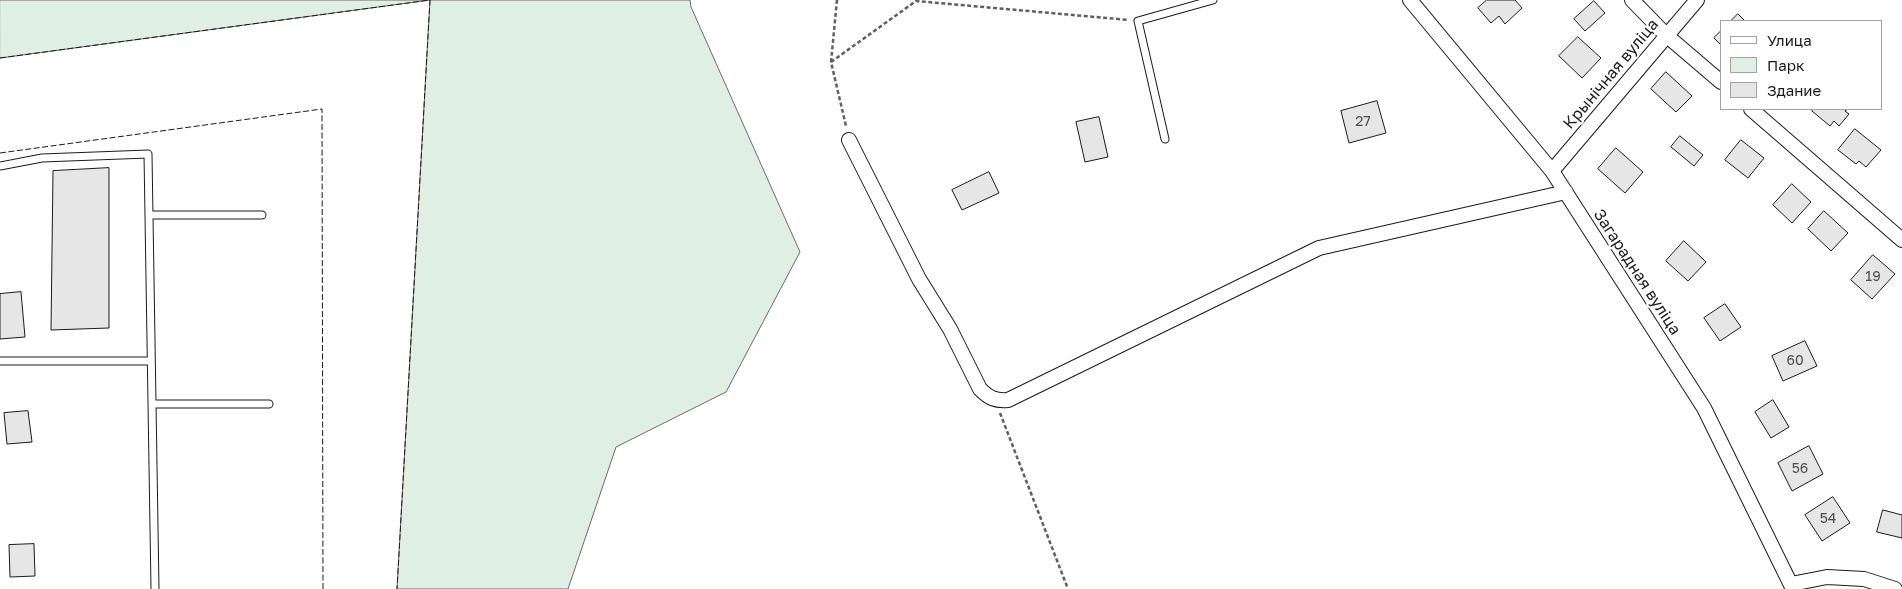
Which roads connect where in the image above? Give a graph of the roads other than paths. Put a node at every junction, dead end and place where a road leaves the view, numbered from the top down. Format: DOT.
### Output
graph roads {
  1 [pos="1212,0"];
  2 [pos="1410,0"];
  3 [pos="1632,0"];
  4 [pos="1697,0"];
  5 [pos="1666,35"];
  6 [pos="1720,81"];
  7 [pos="1753,110"];
  8 [pos="849,140"];
  9 [pos="1165,140"];
  10 [pos="0,166"];
  11 [pos="1552,171"];
  12 [pos="1566,192"];
  13 [pos="149,215"];
  14 [pos="262,215"];
  15 [pos="1902,240"];
  16 [pos="0,360"];
  17 [pos="151,361"];
  18 [pos="152,404"];
  19 [pos="269,404"];
  20 [pos="1792,586"];
  21 [pos="154,589"];
  22 [pos="1894,589"];
  1 -- 9 [label="lane"];
  2 -- 11 [label="street, Загарадная вуліца"];
  3 -- 5 [label="street"];
  4 -- 5 [label="street, Крынічная вуліца"];
  5 -- 6 [label="street"];
  5 -- 11 [label="street, Крынічная вуліца"];
  7 -- 15 [label="street"];
  8 -- 12 [label="street"];
  10 -- 13 [label="lane"];
  11 -- 12 [label="street, Загарадная вуліца"];
  12 -- 20 [label="street, Загарадная вуліца"];
  13 -- 14 [label="lane"];
  13 -- 17 [label="lane"];
  16 -- 17 [label="lane"];
  17 -- 18 [label="lane"];
  18 -- 19 [label="lane"];
  18 -- 21 [label="lane"];
  20 -- 22 [label="street"];
}
